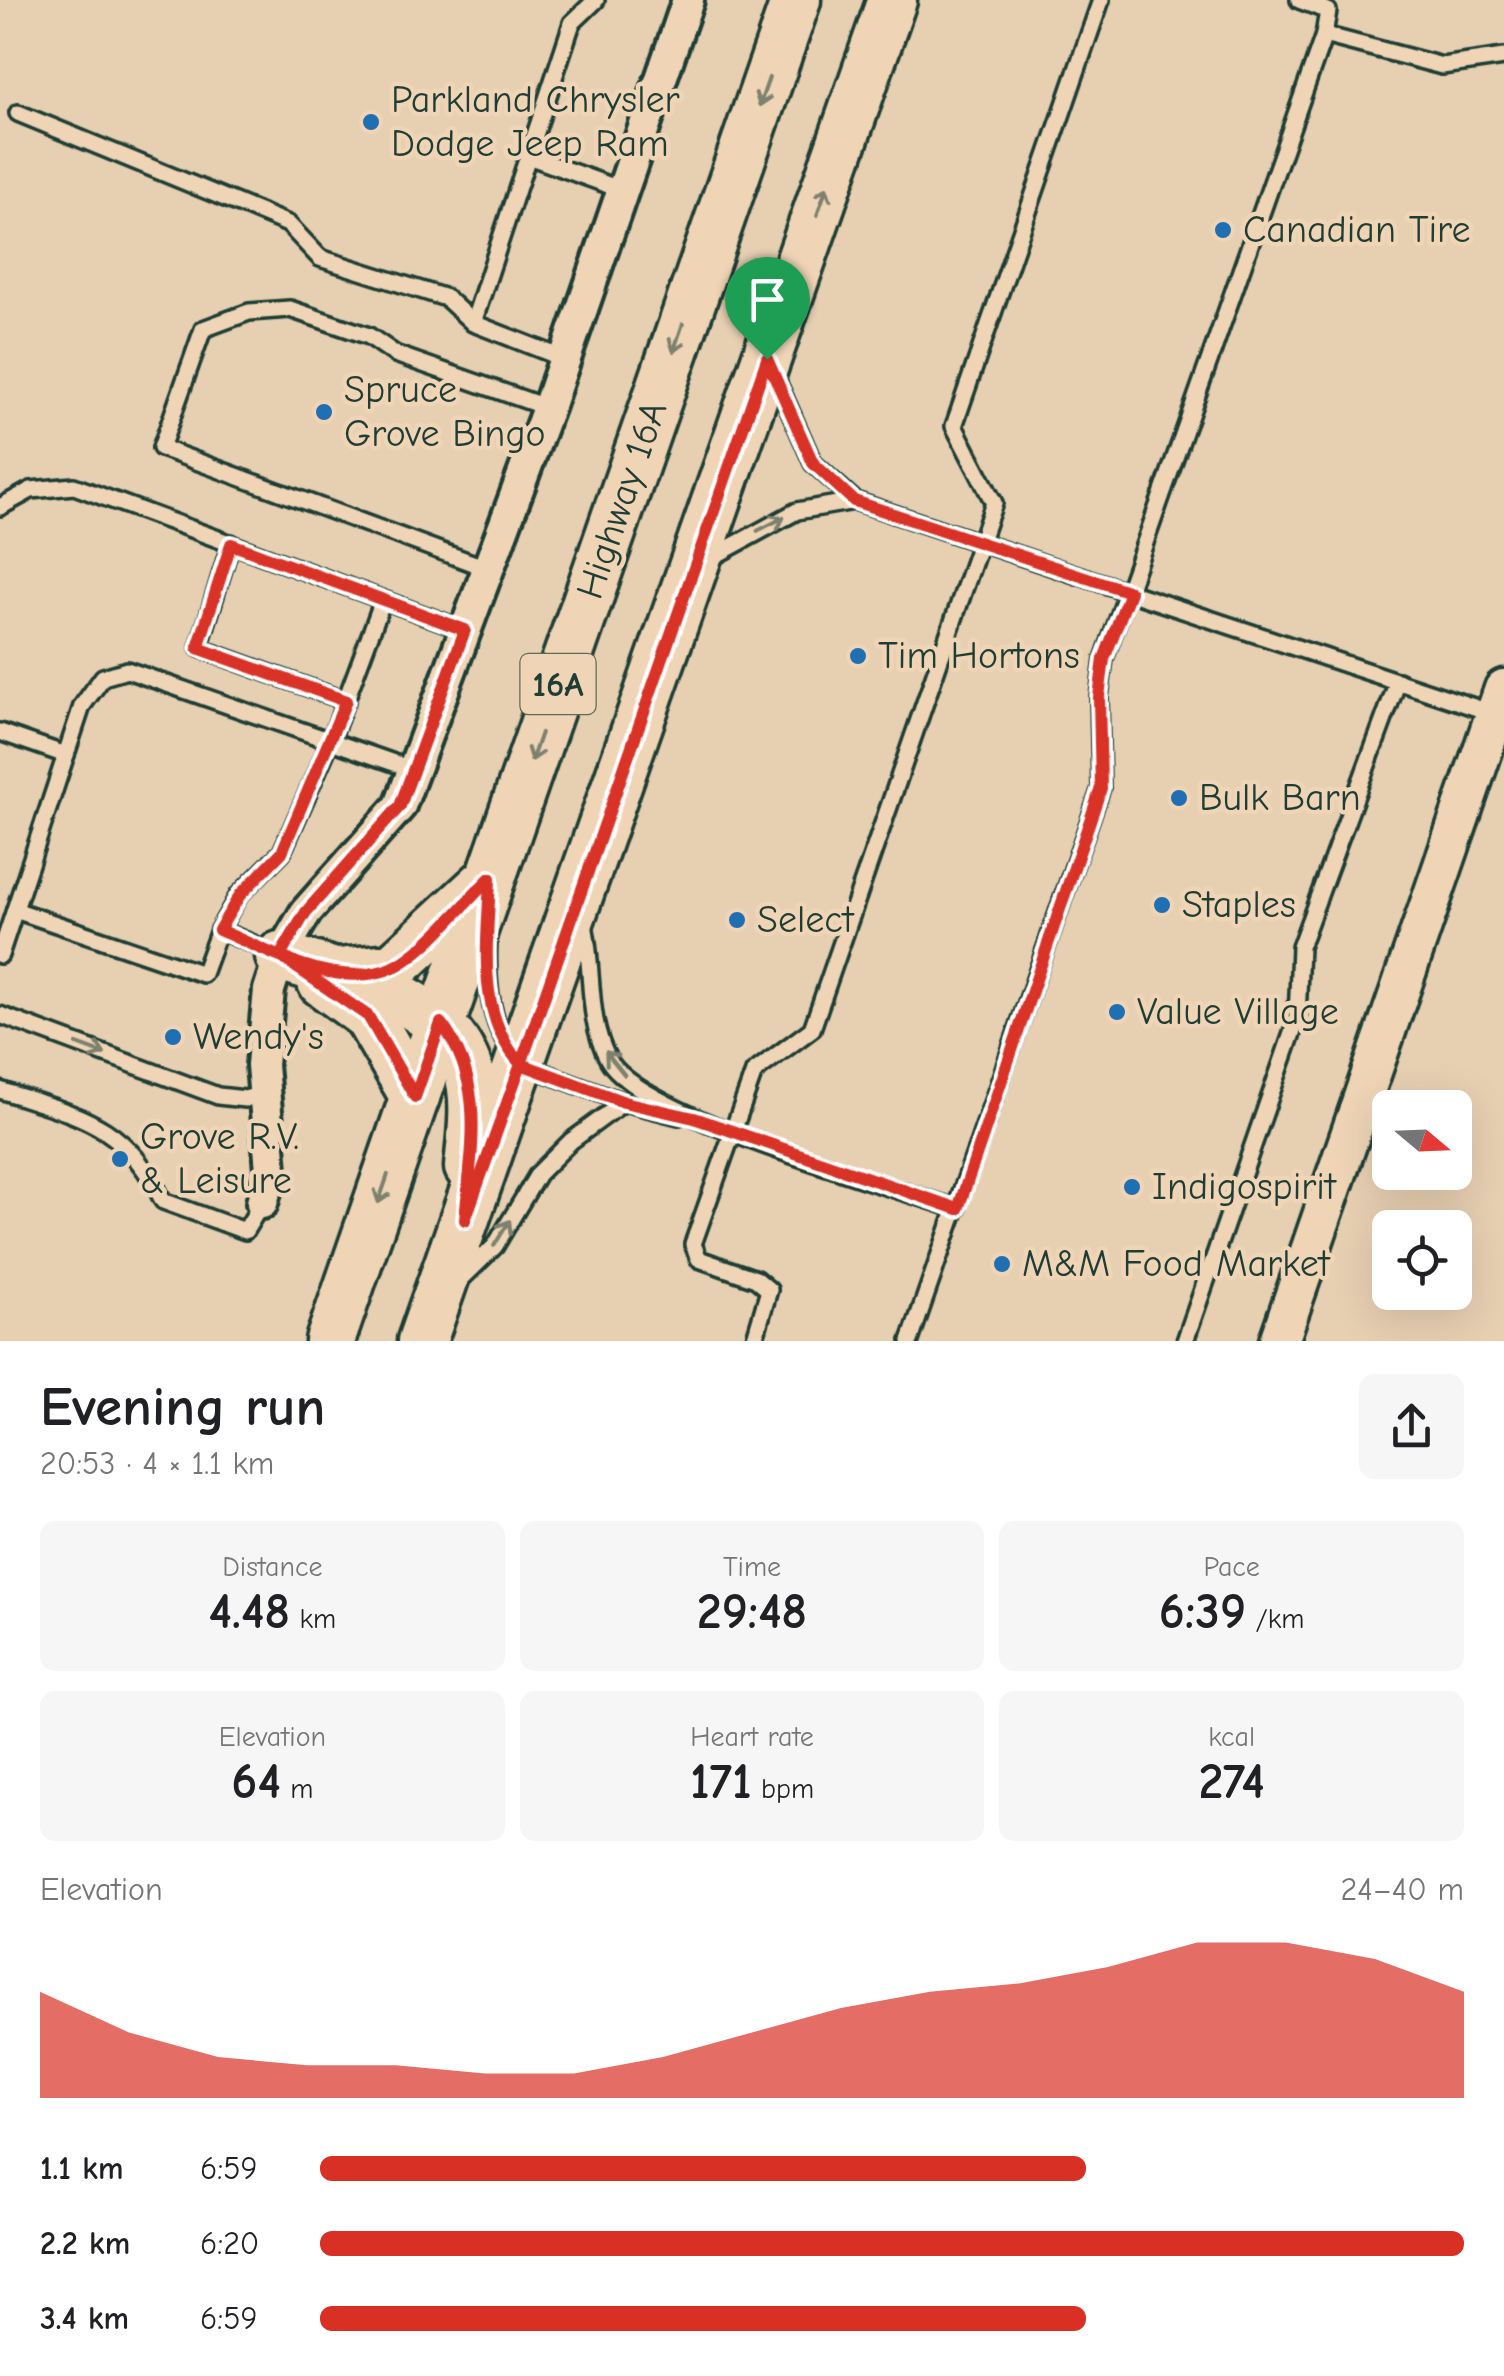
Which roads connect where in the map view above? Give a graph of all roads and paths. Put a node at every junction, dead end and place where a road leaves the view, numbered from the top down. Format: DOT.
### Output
graph roads {
  1 [pos="596,0"];
  2 [pos="688,0"];
  3 [pos="796,0"];
  4 [pos="892,0"];
  5 [pos="1101,0"];
  6 [pos="1300,0"];
  7 [pos="1324,35"];
  8 [pos="1504,57"];
  9 [pos="18,113"];
  10 [pos="528,156"];
  11 [pos="622,190"];
  12 [pos="474,323"];
  13 [pos="565,359"];
  14 [pos="767,359"];
  15 [pos="548,408"];
  16 [pos="854,501"];
  17 [pos="0,507"];
  18 [pos="980,543"];
  19 [pos="231,544"];
  20 [pos="695,567"];
  21 [pos="486,568"];
  22 [pos="1130,592"];
  23 [pos="384,600"];
  24 [pos="465,630"];
  25 [pos="1398,681"];
  26 [pos="346,701"];
  27 [pos="1500,702"];
  28 [pos="0,732"];
  29 [pos="331,740"];
  30 [pos="66,755"];
  31 [pos="414,770"];
  32 [pos="490,878"];
  33 [pos="579,901"];
  34 [pos="15,910"];
  35 [pos="219,930"];
  36 [pos="0,956"];
  37 [pos="280,956"];
  38 [pos="331,973"];
  39 [pos="0,1015"];
  40 [pos="441,1023"];
  41 [pos="521,1064"];
  42 [pos="0,1090"];
  43 [pos="267,1093"];
  44 [pos="415,1097"];
  45 [pos="624,1102"];
  46 [pos="694,1118"];
  47 [pos="733,1132"];
  48 [pos="262,1203"];
  49 [pos="958,1209"];
  50 [pos="465,1220"];
  51 [pos="428,1322"];
  52 [pos="330,1341"];
  53 [pos="754,1341"];
  54 [pos="910,1341"];
  55 [pos="1185,1341"];
  56 [pos="1279,1341"];
  1 -- 10 [label="lane"];
  2 -- 11 [label="street"];
  3 -- 32 [label="main road, Highway 16A / 16A, one-way"];
  14 -- 4 [label="main road, 16A, one-way"];
  5 -- 18 [label="lane"];
  6 -- 7 [label="lane"];
  7 -- 8 [label="lane"];
  7 -- 22 [label="lane"];
  9 -- 12 [label="lane"];
  10 -- 11 [label="lane"];
  10 -- 12 [label="lane"];
  11 -- 13 [label="street"];
  12 -- 13 [label="lane"];
  13 -- 15 [label="street"];
  14 -- 16 [label="lane"];
  14 -- 20 [label="main road, 16A"];
  15 -- 21 [label="street"];
  15 -- 21 [label="lane"];
  16 -- 18 [label="lane"];
  20 -- 16 [label="lane, one-way"];
  17 -- 19 [label="lane"];
  18 -- 22 [label="lane"];
  18 -- 47 [label="lane"];
  19 -- 23 [label="lane"];
  19 -- 26 [label="lane"];
  20 -- 33 [label="main road, 16A"];
  21 -- 24 [label="street"];
  22 -- 25 [label="lane"];
  22 -- 49 [label="lane"];
  23 -- 24 [label="lane"];
  23 -- 26 [label="lane"];
  24 -- 31 [label="street"];
  25 -- 27 [label="lane"];
  25 -- 55 [label="lane"];
  26 -- 29 [label="lane"];
  27 -- 56 [label="street"];
  28 -- 30 [label="lane"];
  29 -- 30 [label="lane"];
  29 -- 31 [label="lane"];
  29 -- 35 [label="lane"];
  30 -- 34 [label="lane"];
  31 -- 37 [label="street"];
  32 -- 38 [label="main road"];
  32 -- 40 [label="main road, Highway 16A / 16A"];
  32 -- 41 [label="lane"];
  33 -- 41 [label="main road, 16A"];
  46 -- 33 [label="lane, one-way"];
  34 -- 35 [label="lane"];
  34 -- 36 [label="lane"];
  35 -- 37 [label="lane"];
  37 -- 38 [label="main road"];
  37 -- 43 [label="street"];
  37 -- 44 [label="main road"];
  38 -- 40 [label="main road"];
  39 -- 43 [label="lane, one-way"];
  40 -- 44 [label="main road, Highway 16A / 16A"];
  40 -- 50 [label="main road"];
  41 -- 45 [label="lane"];
  41 -- 50 [label="main road, 16A"];
  42 -- 48 [label="lane"];
  43 -- 48 [label="street"];
  44 -- 52 [label="main road, Highway 16A / 16A, one-way"];
  45 -- 46 [label="lane"];
  51 -- 45 [label="lane, one-way"];
  46 -- 47 [label="lane"];
  47 -- 49 [label="lane"];
  47 -- 53 [label="lane"];
  49 -- 54 [label="lane"];
  50 -- 51 [label="main road, 16A"];
}
